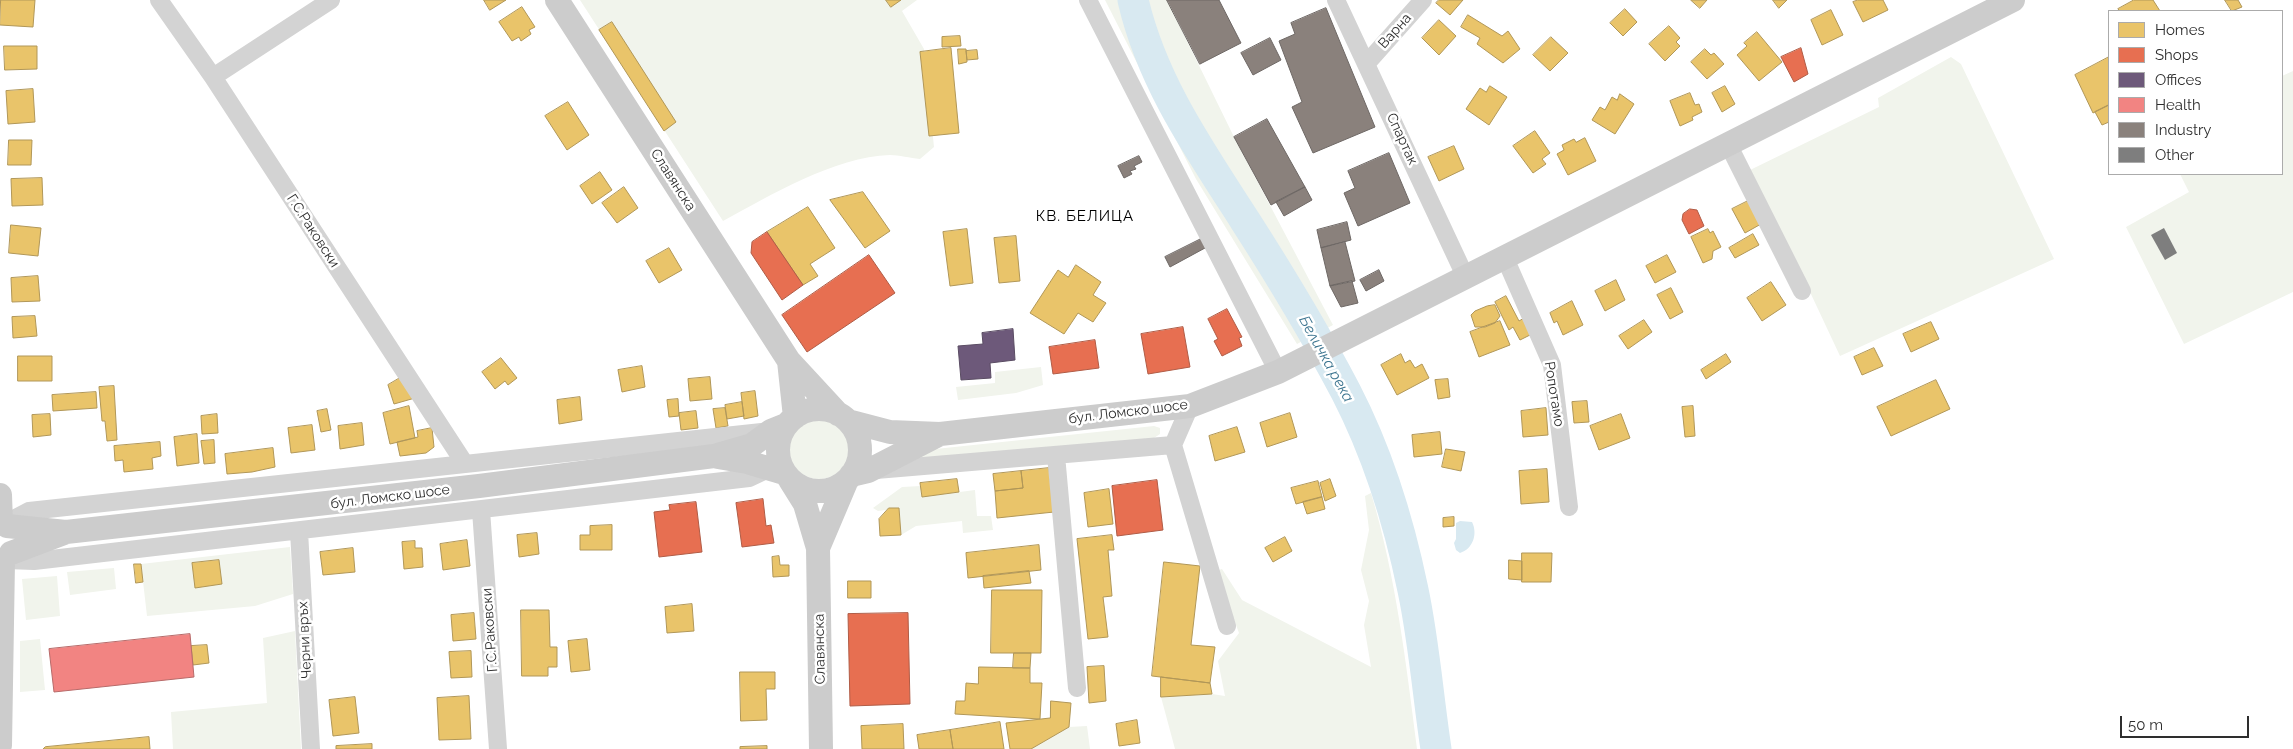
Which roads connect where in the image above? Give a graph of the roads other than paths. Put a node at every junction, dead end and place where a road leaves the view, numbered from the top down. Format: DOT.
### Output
graph roads {
  1 [pos="159,0"];
  2 [pos="331,0"];
  3 [pos="557,0"];
  4 [pos="1088,0"];
  5 [pos="1336,0"];
  6 [pos="1423,0"];
  7 [pos="2013,0"];
  8 [pos="1983,6"];
  9 [pos="1366,63"];
  10 [pos="213,77"];
  11 [pos="1728,144"];
  12 [pos="1505,258"];
  13 [pos="1466,278"];
  14 [pos="1802,290"];
  15 [pos="789,361"];
  16 [pos="1278,372"];
  17 [pos="1190,406"];
  18 [pos="843,418"];
  19 [pos="784,424"];
  20 [pos="940,434"];
  21 [pos="1173,445"];
  22 [pos="1056,455"];
  23 [pos="714,456"];
  24 [pos="465,464"];
  25 [pos="781,474"];
  26 [pos="855,476"];
  27 [pos="0,495"];
  28 [pos="1569,507"];
  29 [pos="481,510"];
  30 [pos="3,523"];
  31 [pos="299,531"];
  32 [pos="66,532"];
  33 [pos="818,548"];
  34 [pos="5,559"];
  35 [pos="1227,626"];
  36 [pos="1077,688"];
  37 [pos="0,745"];
  38 [pos="311,749"];
  39 [pos="498,749"];
  40 [pos="821,749"];
  1 -- 10 [label="street, Г.С.Раковски"];
  2 -- 10 [label="street"];
  3 -- 15 [label="main road, Славянска"];
  4 -- 16 [label="street"];
  5 -- 9 [label="street, Спартак"];
  6 -- 9 [label="street, Варна"];
  7 -- 8 [label="main road, бул. Ломско шосе"];
  8 -- 11 [label="main road, бул. Ломско шосе"];
  9 -- 13 [label="street, Спартак"];
  10 -- 24 [label="street, Г.С.Раковски"];
  11 -- 12 [label="main road, бул. Ломско шосе"];
  11 -- 14 [label="street"];
  12 -- 13 [label="main road, бул. Ломско шосе"];
  12 -- 28 [label="street, Ропотамо"];
  13 -- 16 [label="main road, бул. Ломско шосе"];
  15 -- 18 [label="main road, Славянска"];
  15 -- 19 [label="main road, Славянска"];
  16 -- 17 [label="main road, бул. Ломско шосе"];
  17 -- 20 [label="main road, бул. Ломско шосе"];
  17 -- 21 [label="street"];
  18 -- 19 [label="main road"];
  18 -- 20 [label="main road, бул. Ломско шосе"];
  18 -- 26 [label="main road"];
  19 -- 23 [label="main road, бул. Ломско шосе"];
  19 -- 24 [label="street"];
  19 -- 25 [label="main road"];
  20 -- 26 [label="main road, бул. Ломско шосе"];
  21 -- 22 [label="street"];
  21 -- 35 [label="street"];
  22 -- 26 [label="street"];
  22 -- 36 [label="street"];
  23 -- 25 [label="main road, бул. Ломско шосе"];
  23 -- 32 [label="main road, бул. Ломско шосе"];
  24 -- 30 [label="street"];
  25 -- 26 [label="main road"];
  25 -- 29 [label="street"];
  25 -- 33 [label="main road, Славянска"];
  26 -- 33 [label="main road, Славянска"];
  27 -- 30 [label="main road"];
  29 -- 31 [label="street"];
  29 -- 39 [label="street, Г.С.Раковски"];
  30 -- 32 [label="main road, бул. Ломско шосе"];
  30 -- 34 [label="main road"];
  31 -- 34 [label="street"];
  31 -- 38 [label="street, Черни връх"];
  32 -- 34 [label="main road, бул. Ломско шосе"];
  33 -- 40 [label="main road, Славянска"];
  34 -- 37 [label="main road"];
}
